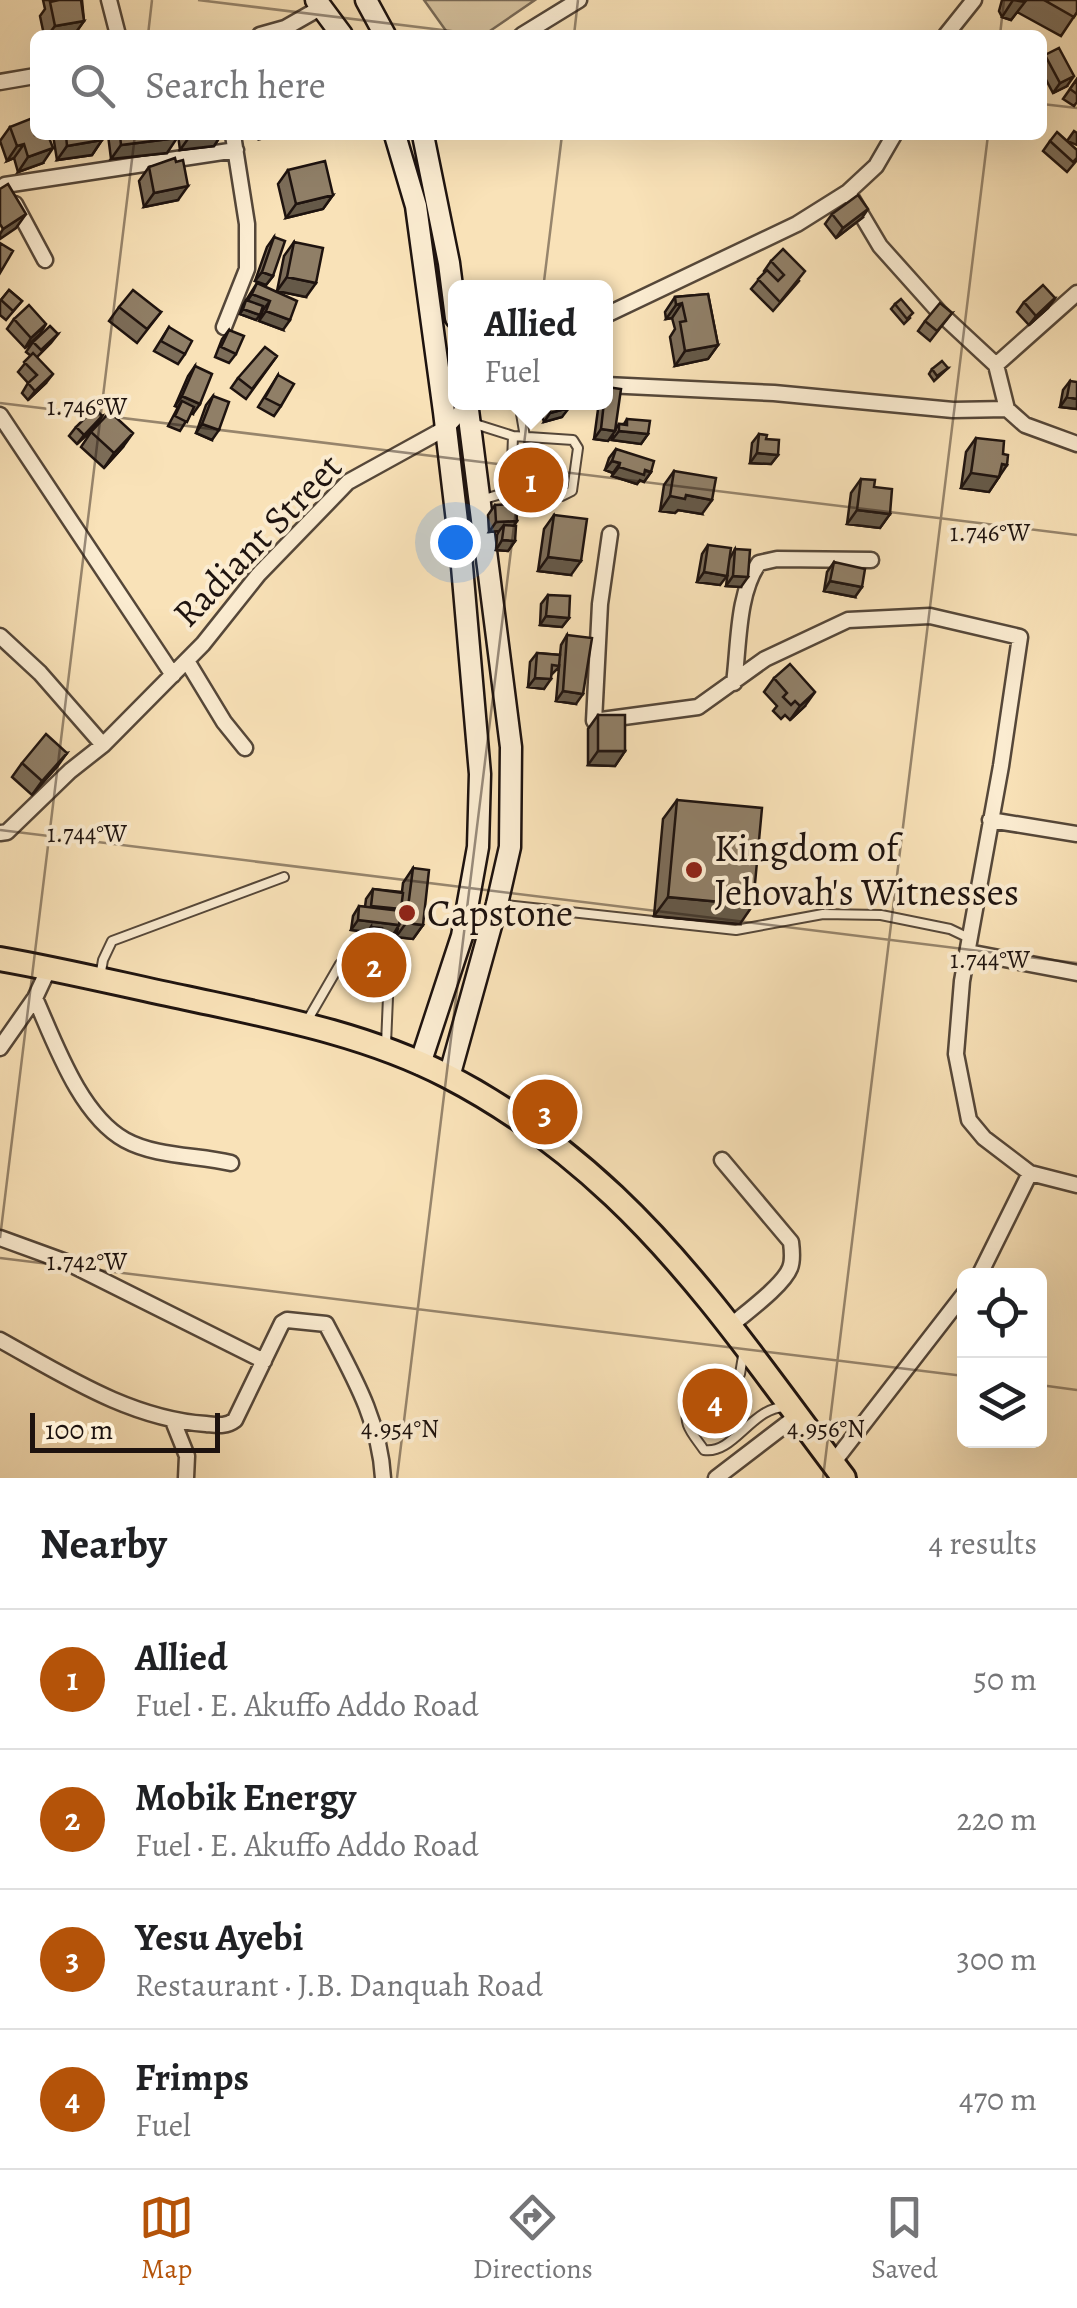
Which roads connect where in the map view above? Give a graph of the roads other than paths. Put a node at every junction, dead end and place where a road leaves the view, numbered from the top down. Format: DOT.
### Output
graph roads {
  1 [pos="109,0"];
  2 [pos="366,0"];
  3 [pos="579,0"];
  4 [pos="974,0"];
  5 [pos="318,4"];
  6 [pos="117,30"];
  7 [pos="278,30"];
  8 [pos="338,30"];
  9 [pos="382,30"];
  10 [pos="530,30"];
  11 [pos="950,30"];
  12 [pos="30,77"];
  13 [pos="0,82"];
  14 [pos="396,140"];
  15 [pos="425,140"];
  16 [pos="891,140"];
  17 [pos="235,143"];
  18 [pos="2,182"];
  19 [pos="848,192"];
  20 [pos="45,260"];
  21 [pos="451,280"];
  22 [pos="1077,293"];
  23 [pos="613,312"];
  24 [pos="224,327"];
  25 [pos="996,365"];
  26 [pos="613,385"];
  27 [pos="1007,408"];
  28 [pos="467,410"];
  29 [pos="469,410"];
  30 [pos="472,410"];
  31 [pos="520,410"];
  32 [pos="0,414"];
  33 [pos="446,428"];
  34 [pos="513,436"];
  35 [pos="525,437"];
  36 [pos="1077,444"];
  37 [pos="511,491"];
  38 [pos="480,500"];
  39 [pos="610,534"];
  40 [pos="871,560"];
  41 [pos="0,636"];
  42 [pos="187,661"];
  43 [pos="173,675"];
  44 [pos="734,683"];
  45 [pos="103,746"];
  46 [pos="245,748"];
  47 [pos="990,820"];
  48 [pos="0,833"];
  49 [pos="1077,834"];
  50 [pos="284,877"];
  51 [pos="497,904"];
  52 [pos="970,946"];
  53 [pos="0,959"];
  54 [pos="49,968"];
  55 [pos="1077,973"];
  56 [pos="100,978"];
  57 [pos="36,998"];
  58 [pos="304,1024"];
  59 [pos="0,1048"];
  60 [pos="386,1049"];
  61 [pos="420,1064"];
  62 [pos="449,1077"];
  63 [pos="722,1160"];
  64 [pos="231,1163"];
  65 [pos="1030,1173"];
  66 [pos="1077,1184"];
  67 [pos="0,1238"];
  68 [pos="983,1268"];
  69 [pos="957,1304"];
  70 [pos="728,1328"];
  71 [pos="0,1340"];
  72 [pos="743,1346"];
  73 [pos="264,1361"];
  74 [pos="793,1412"];
  75 [pos="173,1422"];
  76 [pos="838,1470"];
  77 [pos="186,1478"];
  78 [pos="383,1478"];
  79 [pos="716,1478"];
  1 -- 6 [label="street"];
  2 -- 9 [label="main road"];
  3 -- 10 [label="street"];
  4 -- 11 [label="street"];
  5 -- 7 [label="street"];
  5 -- 8 [label="main road"];
  12 -- 13 [label="street"];
  14 -- 33 [label="main road"];
  15 -- 21 [label="main road"];
  16 -- 19 [label="street"];
  17 -- 18 [label="street"];
  17 -- 24 [label="street"];
  18 -- 20 [label="street"];
  19 -- 23 [label="street"];
  19 -- 25 [label="street"];
  22 -- 25 [label="street"];
  25 -- 27 [label="street"];
  26 -- 27 [label="street"];
  27 -- 36 [label="street"];
  28 -- 33 [label="street, Radiant Street"];
  29 -- 38 [label="main road"];
  30 -- 34 [label="lane"];
  31 -- 35 [label="lane"];
  32 -- 43 [label="street"];
  33 -- 42 [label="street, Radiant Street"];
  33 -- 61 [label="main road"];
  34 -- 35 [label="lane"];
  34 -- 37 [label="lane"];
  35 -- 37 [label="lane"];
  37 -- 38 [label="lane"];
  38 -- 51 [label="main road"];
  39 -- 44 [label="street"];
  40 -- 44 [label="street"];
  41 -- 45 [label="street"];
  42 -- 43 [label="street, Radiant Street"];
  42 -- 46 [label="street"];
  43 -- 45 [label="street, Radiant Street"];
  44 -- 47 [label="street"];
  45 -- 48 [label="street, Radiant Street"];
  47 -- 49 [label="street"];
  47 -- 52 [label="street"];
  50 -- 56 [label="lane"];
  51 -- 52 [label="lane"];
  51 -- 62 [label="main road"];
  52 -- 55 [label="street"];
  52 -- 65 [label="street"];
  53 -- 54 [label="highway"];
  54 -- 56 [label="highway"];
  54 -- 57 [label="street"];
  56 -- 58 [label="highway"];
  57 -- 59 [label="street"];
  57 -- 64 [label="street"];
  58 -- 60 [label="highway"];
  58 -- 60 [label="lane"];
  60 -- 61 [label="highway"];
  61 -- 62 [label="highway"];
  62 -- 70 [label="highway"];
  63 -- 70 [label="street"];
  65 -- 66 [label="street"];
  65 -- 68 [label="street"];
  67 -- 73 [label="street"];
  69 -- 76 [label="street"];
  70 -- 72 [label="highway"];
  71 -- 75 [label="street"];
  72 -- 74 [label="highway"];
  72 -- 74 [label="lane"];
  73 -- 75 [label="street"];
  73 -- 78 [label="street"];
  74 -- 76 [label="highway"];
  74 -- 79 [label="street"];
  75 -- 77 [label="street"];
}
